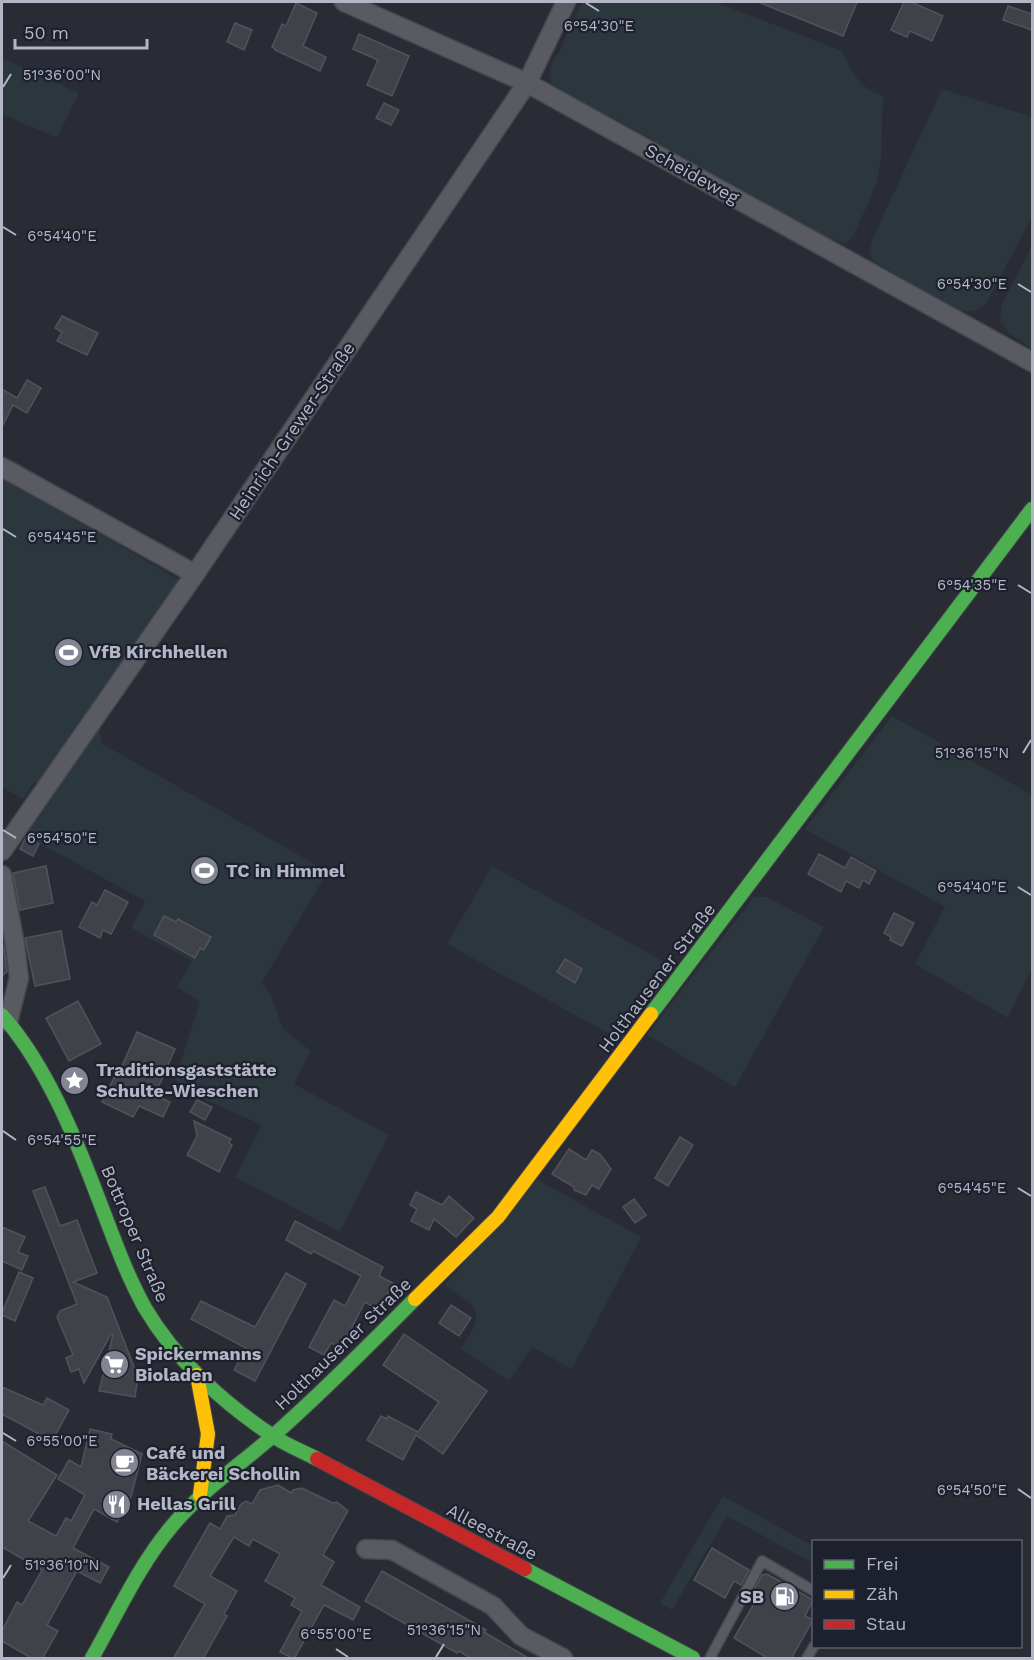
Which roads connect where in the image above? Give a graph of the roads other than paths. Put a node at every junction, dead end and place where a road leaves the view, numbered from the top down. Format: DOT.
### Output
graph roads {
  1 [pos="344,2"];
  2 [pos="566,2"];
  3 [pos="527,82"];
  4 [pos="1032,362"];
  5 [pos="2,467"];
  6 [pos="1032,509"];
  7 [pos="195,574"];
  8 [pos="2,851"];
  9 [pos="2,875"];
  10 [pos="5,1018"];
  11 [pos="197,1375"];
  12 [pos="273,1436"];
  13 [pos="200,1495"];
  14 [pos="366,1549"];
  15 [pos="812,1590"];
  16 [pos="92,1659"];
  17 [pos="563,1659"];
  18 [pos="693,1659"];
  19 [pos="710,1659"];
  1 -- 3 [label="street, Scheideweg"];
  2 -- 3 [label="street, Heinrich-Grewer-Straße"];
  3 -- 4 [label="street, Scheideweg"];
  3 -- 7 [label="street, Heinrich-Grewer-Straße"];
  5 -- 7 [label="street"];
  6 -- 12 [label="main road, Holthausener Straße"];
  7 -- 8 [label="street, Heinrich-Grewer-Straße"];
  9 -- 10 [label="street"];
  10 -- 11 [label="main road, Bottroper Straße"];
  11 -- 12 [label="main road, Bottroper Straße"];
  11 -- 13 [label="main road"];
  12 -- 13 [label="main road, Holthausener Straße"];
  12 -- 18 [label="main road, Alleestraße"];
  13 -- 16 [label="main road, Holthausener Straße"];
  14 -- 17 [label="street"];
  15 -- 19 [label="lane"];
}
